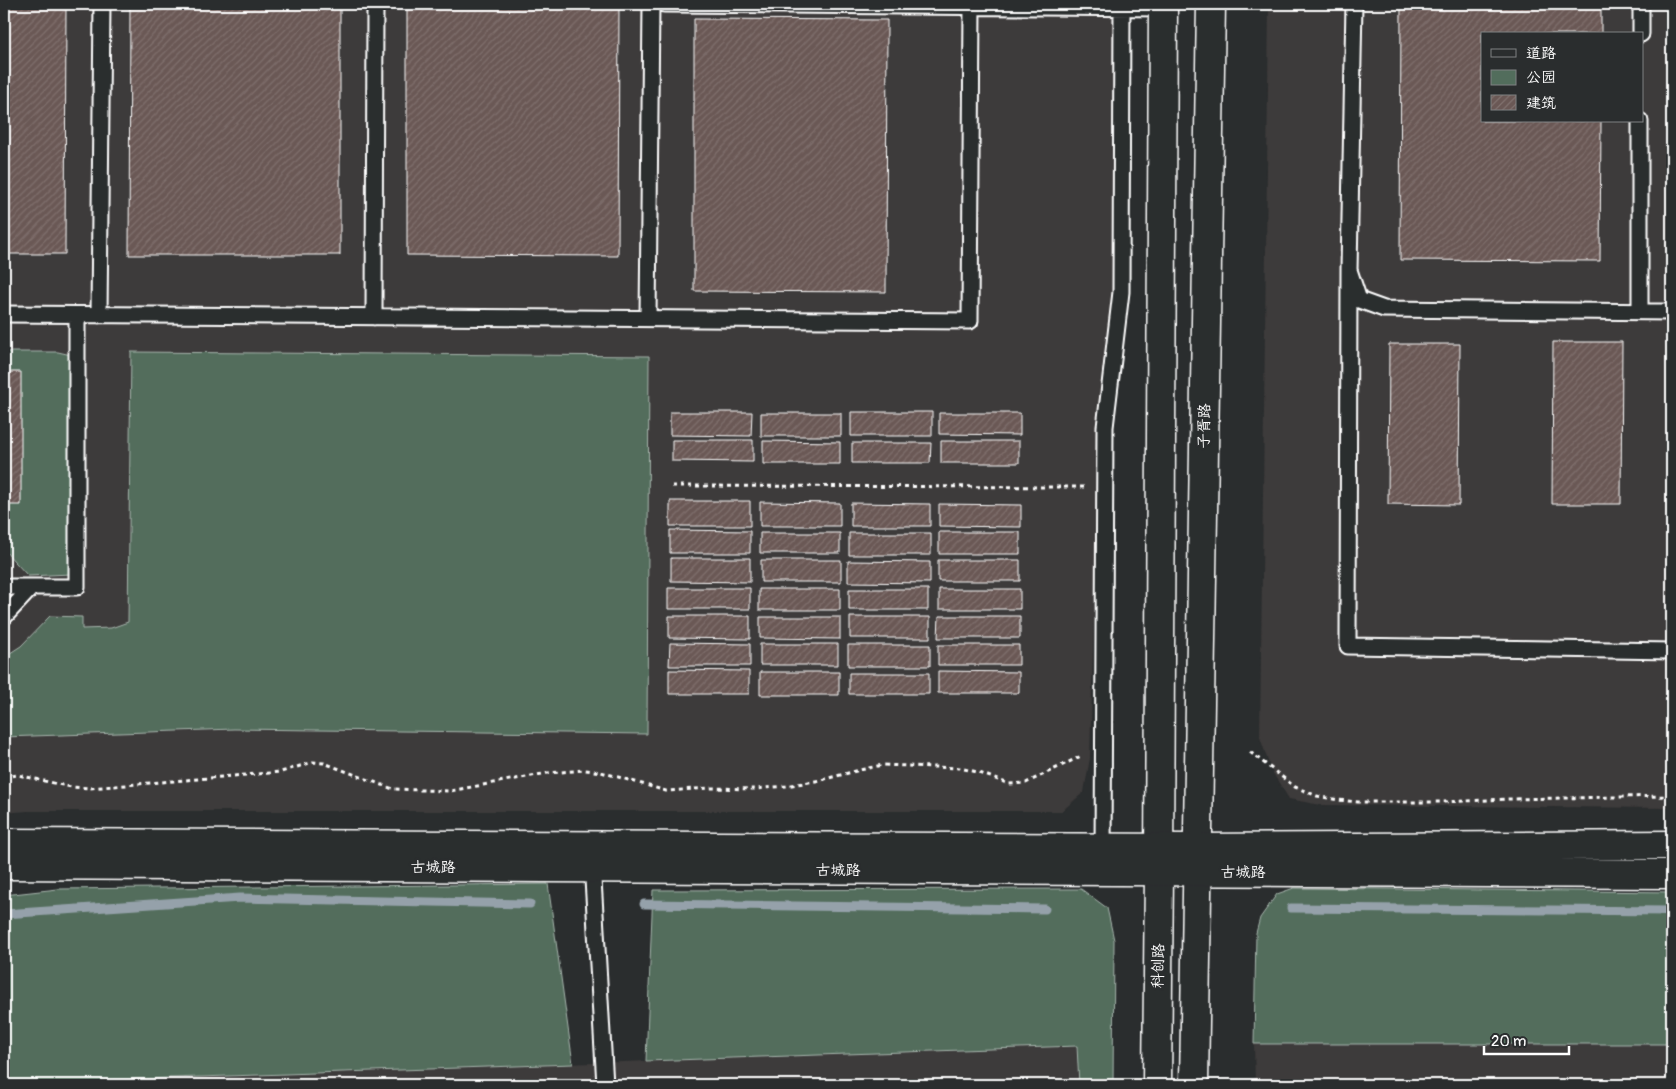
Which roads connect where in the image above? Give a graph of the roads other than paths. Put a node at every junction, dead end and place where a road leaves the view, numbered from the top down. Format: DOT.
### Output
graph roads {
  1 [pos="102,4"];
  2 [pos="375,4"];
  3 [pos="651,4"];
  4 [pos="664,4"];
  5 [pos="1211,4"];
  6 [pos="1354,4"];
  7 [pos="1641,4"];
  8 [pos="972,5"];
  9 [pos="1122,6"];
  10 [pos="1163,6"];
  11 [pos="1641,32"];
  12 [pos="1640,122"];
  13 [pos="1349,270"];
  14 [pos="1640,312"];
  15 [pos="1672,312"];
  16 [pos="4,314"];
  17 [pos="78,315"];
  18 [pos="99,315"];
  19 [pos="374,316"];
  20 [pos="648,318"];
  21 [pos="6,584"];
  22 [pos="32,587"];
  23 [pos="4,617"];
  24 [pos="1672,651"];
  25 [pos="4,843"];
  26 [pos="1672,845"];
  27 [pos="591,856"];
  28 [pos="1103,859"];
  29 [pos="1159,859"];
  30 [pos="1198,860"];
  31 [pos="4,865"];
  32 [pos="1672,874"];
  33 [pos="604,1085"];
  34 [pos="1157,1085"];
  35 [pos="1194,1085"];
  1 -- 18 [label="lane"];
  2 -- 19 [label="lane"];
  3 -- 20 [label="lane"];
  4 -- 8 [label="lane"];
  5 -- 30 [label="main road, 子胥路"];
  6 -- 13 [label="lane"];
  7 -- 11 [label="lane"];
  8 -- 9 [label="lane"];
  8 -- 20 [label="lane"];
  9 -- 10 [label="lane"];
  9 -- 28 [label="lane"];
  10 -- 29 [label="main road"];
  12 -- 14 [label="lane"];
  13 -- 14 [label="lane"];
  13 -- 24 [label="lane"];
  14 -- 15 [label="lane"];
  16 -- 17 [label="lane"];
  17 -- 18 [label="lane"];
  17 -- 22 [label="lane"];
  18 -- 19 [label="lane"];
  19 -- 20 [label="lane"];
  21 -- 22 [label="lane"];
  22 -- 23 [label="lane"];
  25 -- 27 [label="main road, 古城路"];
  26 -- 30 [label="main road, 古城路"];
  27 -- 28 [label="main road, 古城路"];
  27 -- 31 [label="main road, 古城路"];
  27 -- 33 [label="lane"];
  28 -- 29 [label="main road, 古城路"];
  29 -- 30 [label="main road, 古城路"];
  29 -- 34 [label="main road, 科创路"];
  30 -- 32 [label="main road, 古城路"];
  30 -- 35 [label="main road"];
}
